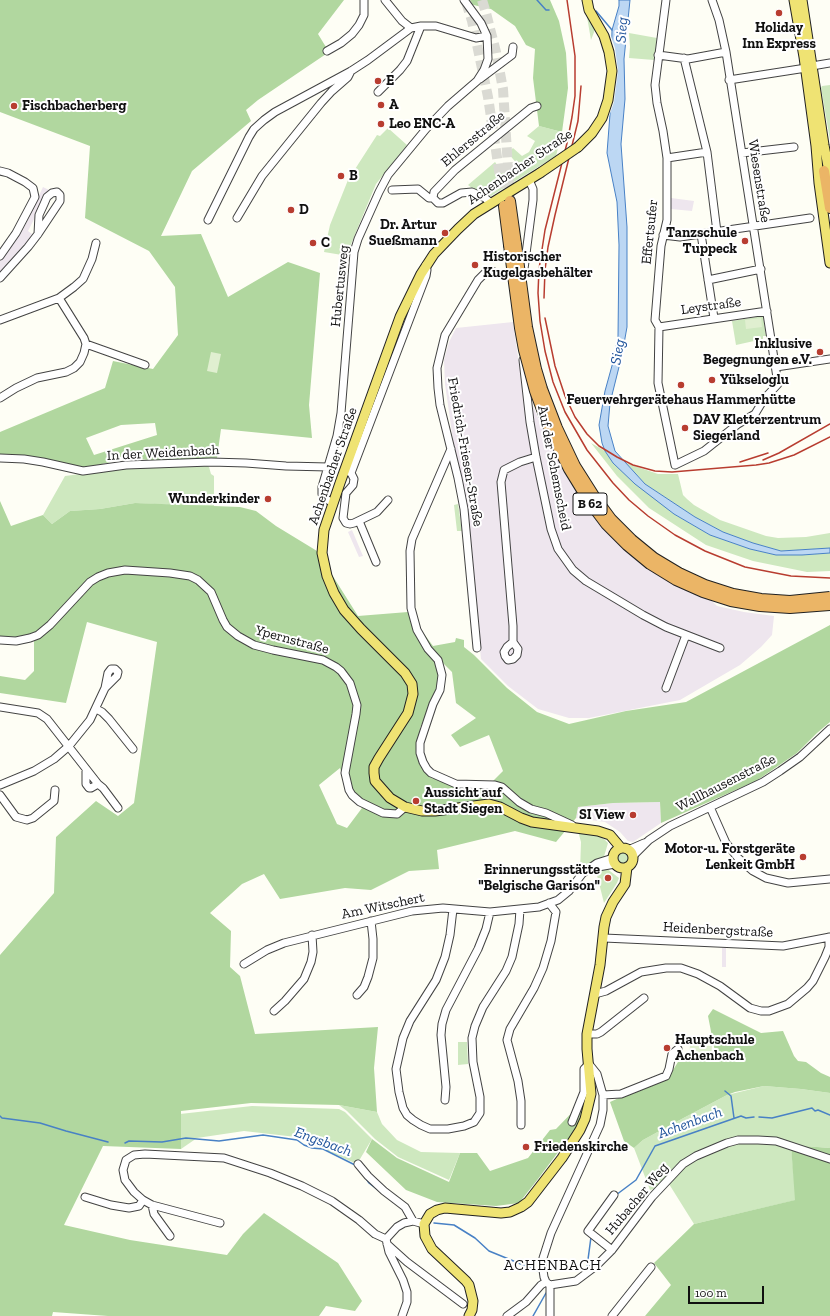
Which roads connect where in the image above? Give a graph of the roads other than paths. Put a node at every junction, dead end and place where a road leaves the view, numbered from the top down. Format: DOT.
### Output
graph roads {
  1 [pos="364,0"];
  2 [pos="385,0"];
  3 [pos="464,0"];
  4 [pos="587,0"];
  5 [pos="666,0"];
  6 [pos="712,0"];
  7 [pos="794,0"];
  8 [pos="802,0"];
  9 [pos="421,26"];
  10 [pos="411,28"];
  11 [pos="487,36"];
  12 [pos="514,47"];
  13 [pos="327,51"];
  14 [pos="726,52"];
  15 [pos="658,55"];
  16 [pos="684,58"];
  17 [pos="830,63"];
  18 [pos="809,67"];
  19 [pos="351,71"];
  20 [pos="729,80"];
  21 [pos="477,81"];
  22 [pos="378,92"];
  23 [pos="537,106"];
  24 [pos="820,145"];
  25 [pos="794,147"];
  26 [pos="707,152"];
  27 [pos="742,153"];
  28 [pos="667,158"];
  29 [pos="0,171"];
  30 [pos="827,174"];
  31 [pos="529,180"];
  32 [pos="392,190"];
  33 [pos="433,198"];
  34 [pos="491,203"];
  35 [pos="507,204"];
  36 [pos="830,208"];
  37 [pos="237,218"];
  38 [pos="810,218"];
  39 [pos="208,220"];
  40 [pos="753,226"];
  41 [pos="717,232"];
  42 [pos="38,234"];
  43 [pos="701,234"];
  44 [pos="663,235"];
  45 [pos="96,243"];
  46 [pos="512,245"];
  47 [pos="0,256"];
  48 [pos="830,263"];
  49 [pos="761,269"];
  50 [pos="0,278"];
  51 [pos="708,280"];
  52 [pos="519,284"];
  53 [pos="59,298"];
  54 [pos="767,311"];
  55 [pos="714,318"];
  56 [pos="0,320"];
  57 [pos="659,327"];
  58 [pos="86,344"];
  59 [pos="830,359"];
  60 [pos="145,365"];
  61 [pos="776,368"];
  62 [pos="0,398"];
  63 [pos="451,449"];
  64 [pos="536,457"];
  65 [pos="0,458"];
  66 [pos="675,465"];
  67 [pos="328,467"];
  68 [pos="348,472"];
  69 [pos="388,500"];
  70 [pos="333,503"];
  71 [pos="359,521"];
  72 [pos="376,562"];
  73 [pos="830,597"];
  74 [pos="830,605"];
  75 [pos="686,635"];
  76 [pos="0,640"];
  77 [pos="513,642"];
  78 [pos="477,648"];
  79 [pos="720,648"];
  80 [pos="105,688"];
  81 [pos="666,688"];
  82 [pos="0,707"];
  83 [pos="96,709"];
  84 [pos="830,729"];
  85 [pos="69,746"];
  86 [pos="133,749"];
  87 [pos="0,785"];
  88 [pos="55,790"];
  89 [pos="0,795"];
  90 [pos="396,802"];
  91 [pos="405,807"];
  92 [pos="710,807"];
  93 [pos="118,808"];
  94 [pos="388,814"];
  95 [pos="578,828"];
  96 [pos="622,858"];
  97 [pos="830,879"];
  98 [pos="549,903"];
  99 [pos="453,909"];
  100 [pos="520,909"];
  101 [pos="490,912"];
  102 [pos="371,922"];
  103 [pos="312,935"];
  104 [pos="830,937"];
  105 [pos="604,938"];
  106 [pos="244,964"];
  107 [pos="595,994"];
  108 [pos="357,995"];
  109 [pos="644,998"];
  110 [pos="274,1011"];
  111 [pos="587,1034"];
  112 [pos="678,1049"];
  113 [pos="589,1064"];
  114 [pos="603,1095"];
  115 [pos="445,1100"];
  116 [pos="572,1122"];
  117 [pos="521,1125"];
  118 [pos="830,1159"];
  119 [pos="358,1164"];
  120 [pos="614,1195"];
  121 [pos="85,1197"];
  122 [pos="143,1200"];
  123 [pos="152,1205"];
  124 [pos="413,1221"];
  125 [pos="220,1223"];
  126 [pos="424,1224"];
  127 [pos="170,1236"];
  128 [pos="386,1241"];
  129 [pos="612,1250"];
  130 [pos="651,1267"];
  131 [pos="548,1283"];
  132 [pos="463,1304"];
  133 [pos="402,1316"];
  134 [pos="469,1316"];
  135 [pos="507,1316"];
  136 [pos="550,1316"];
  137 [pos="612,1316"];
  1 -- 13 [label="street"];
  2 -- 10 [label="street"];
  3 -- 11 [label="street, Hubertusweg"];
  4 -- 31 [label="main road, Achenbacher Straße, bridge"];
  5 -- 15 [label="street, Effertsufer"];
  6 -- 14 [label="street, Wiesenstraße"];
  7 -- 18 [label="main road"];
  8 -- 18 [label="main road"];
  9 -- 10 [label="street"];
  9 -- 11 [label="street"];
  9 -- 22 [label="street"];
  10 -- 19 [label="street"];
  11 -- 21 [label="street, Hubertusweg"];
  12 -- 21 [label="street, Hubertusweg"];
  14 -- 16 [label="street"];
  14 -- 20 [label="street, Wiesenstraße"];
  15 -- 16 [label="street"];
  15 -- 28 [label="street, Effertsufer"];
  16 -- 26 [label="street"];
  17 -- 18 [label="street"];
  18 -- 20 [label="street"];
  18 -- 24 [label="main road"];
  19 -- 37 [label="street"];
  19 -- 39 [label="street"];
  20 -- 27 [label="street, Wiesenstraße"];
  21 -- 67 [label="street, Hubertusweg"];
  23 -- 33 [label="street, Ehlersstraße"];
  24 -- 30 [label="main road"];
  24 -- 48 [label="main road"];
  25 -- 27 [label="street"];
  26 -- 28 [label="street"];
  26 -- 41 [label="street"];
  27 -- 40 [label="street, Wiesenstraße"];
  28 -- 44 [label="street, Effertsufer"];
  29 -- 47 [label="street"];
  30 -- 36 [label="highway"];
  31 -- 34 [label="main road, Achenbacher Straße"];
  31 -- 52 [label="street"];
  32 -- 33 [label="street"];
  33 -- 34 [label="street"];
  34 -- 68 [label="main road, Achenbacher Straße"];
  35 -- 46 [label="highway, B 62"];
  38 -- 40 [label="street"];
  40 -- 41 [label="street"];
  40 -- 49 [label="street, Wiesenstraße"];
  41 -- 43 [label="street"];
  42 -- 42 [label="street"];
  42 -- 50 [label="street"];
  43 -- 44 [label="street"];
  43 -- 51 [label="street"];
  44 -- 57 [label="street, Effertsufer"];
  45 -- 53 [label="street"];
  46 -- 73 [label="highway, B 62, bridge"];
  46 -- 74 [label="highway, B 62, bridge"];
  49 -- 51 [label="street"];
  49 -- 54 [label="street, Wiesenstraße"];
  51 -- 55 [label="street"];
  52 -- 63 [label="street, Friedrich-Friesen-Straße"];
  52 -- 64 [label="street, Auf der Schemscheid"];
  53 -- 56 [label="street"];
  53 -- 58 [label="street"];
  54 -- 55 [label="street, Leystraße"];
  54 -- 61 [label="street, Wiesenstraße"];
  55 -- 57 [label="street, Leystraße"];
  57 -- 66 [label="street, Effertsufer"];
  58 -- 60 [label="street"];
  58 -- 62 [label="street"];
  59 -- 61 [label="street"];
  61 -- 66 [label="street, Wiesenstraße"];
  63 -- 78 [label="street, Friedrich-Friesen-Straße"];
  63 -- 95 [label="street"];
  64 -- 75 [label="street, Auf der Schemscheid"];
  64 -- 77 [label="street"];
  65 -- 67 [label="street, In der Weidenbach"];
  67 -- 70 [label="street, Hubertusweg"];
  68 -- 70 [label="main road, Achenbacher Straße"];
  68 -- 71 [label="street"];
  69 -- 71 [label="street"];
  70 -- 90 [label="main road, Achenbacher Straße"];
  71 -- 72 [label="street"];
  75 -- 79 [label="street, Auf der Schemscheid"];
  75 -- 81 [label="street"];
  76 -- 94 [label="street, Ypernstraße"];
  80 -- 83 [label="street"];
  82 -- 85 [label="street"];
  83 -- 85 [label="street"];
  83 -- 86 [label="street"];
  84 -- 92 [label="street, Wallhausenstraße"];
  85 -- 87 [label="street"];
  85 -- 93 [label="street"];
  88 -- 89 [label="street"];
  90 -- 91 [label="main road, Achenbacher Straße"];
  90 -- 94 [label="street"];
  91 -- 94 [label="street"];
  91 -- 95 [label="main road, Achenbacher Straße"];
  92 -- 96 [label="street, Wallhausenstraße"];
  92 -- 97 [label="street"];
  95 -- 96 [label="main road, Achenbacher Straße"];
  96 -- 98 [label="street, Am Witschert"];
  96 -- 105 [label="main road"];
  98 -- 100 [label="street, Am Witschert"];
  98 -- 117 [label="street"];
  99 -- 100 [label="street"];
  99 -- 101 [label="street, Am Witschert"];
  99 -- 102 [label="street, Am Witschert"];
  100 -- 101 [label="street, Am Witschert"];
  101 -- 115 [label="street"];
  102 -- 103 [label="street, Am Witschert"];
  102 -- 108 [label="street"];
  103 -- 106 [label="street, Am Witschert"];
  103 -- 110 [label="street"];
  104 -- 105 [label="street, Heidenbergstraße"];
  104 -- 107 [label="street"];
  105 -- 107 [label="main road"];
  107 -- 111 [label="main road"];
  109 -- 111 [label="street"];
  111 -- 113 [label="main road"];
  112 -- 114 [label="street"];
  113 -- 114 [label="street"];
  113 -- 116 [label="street"];
  113 -- 126 [label="main road"];
  114 -- 131 [label="street"];
  118 -- 129 [label="street, Hubacher Weg"];
  119 -- 124 [label="street"];
  120 -- 129 [label="street, Hubacher Weg"];
  121 -- 122 [label="street"];
  122 -- 123 [label="street"];
  122 -- 128 [label="street"];
  123 -- 125 [label="street"];
  123 -- 127 [label="street"];
  124 -- 126 [label="street"];
  124 -- 128 [label="street"];
  126 -- 134 [label="main road"];
  128 -- 132 [label="street"];
  128 -- 133 [label="street"];
  129 -- 131 [label="street, Hubacher Weg"];
  130 -- 137 [label="street"];
  131 -- 135 [label="street"];
  131 -- 136 [label="street"];
}
